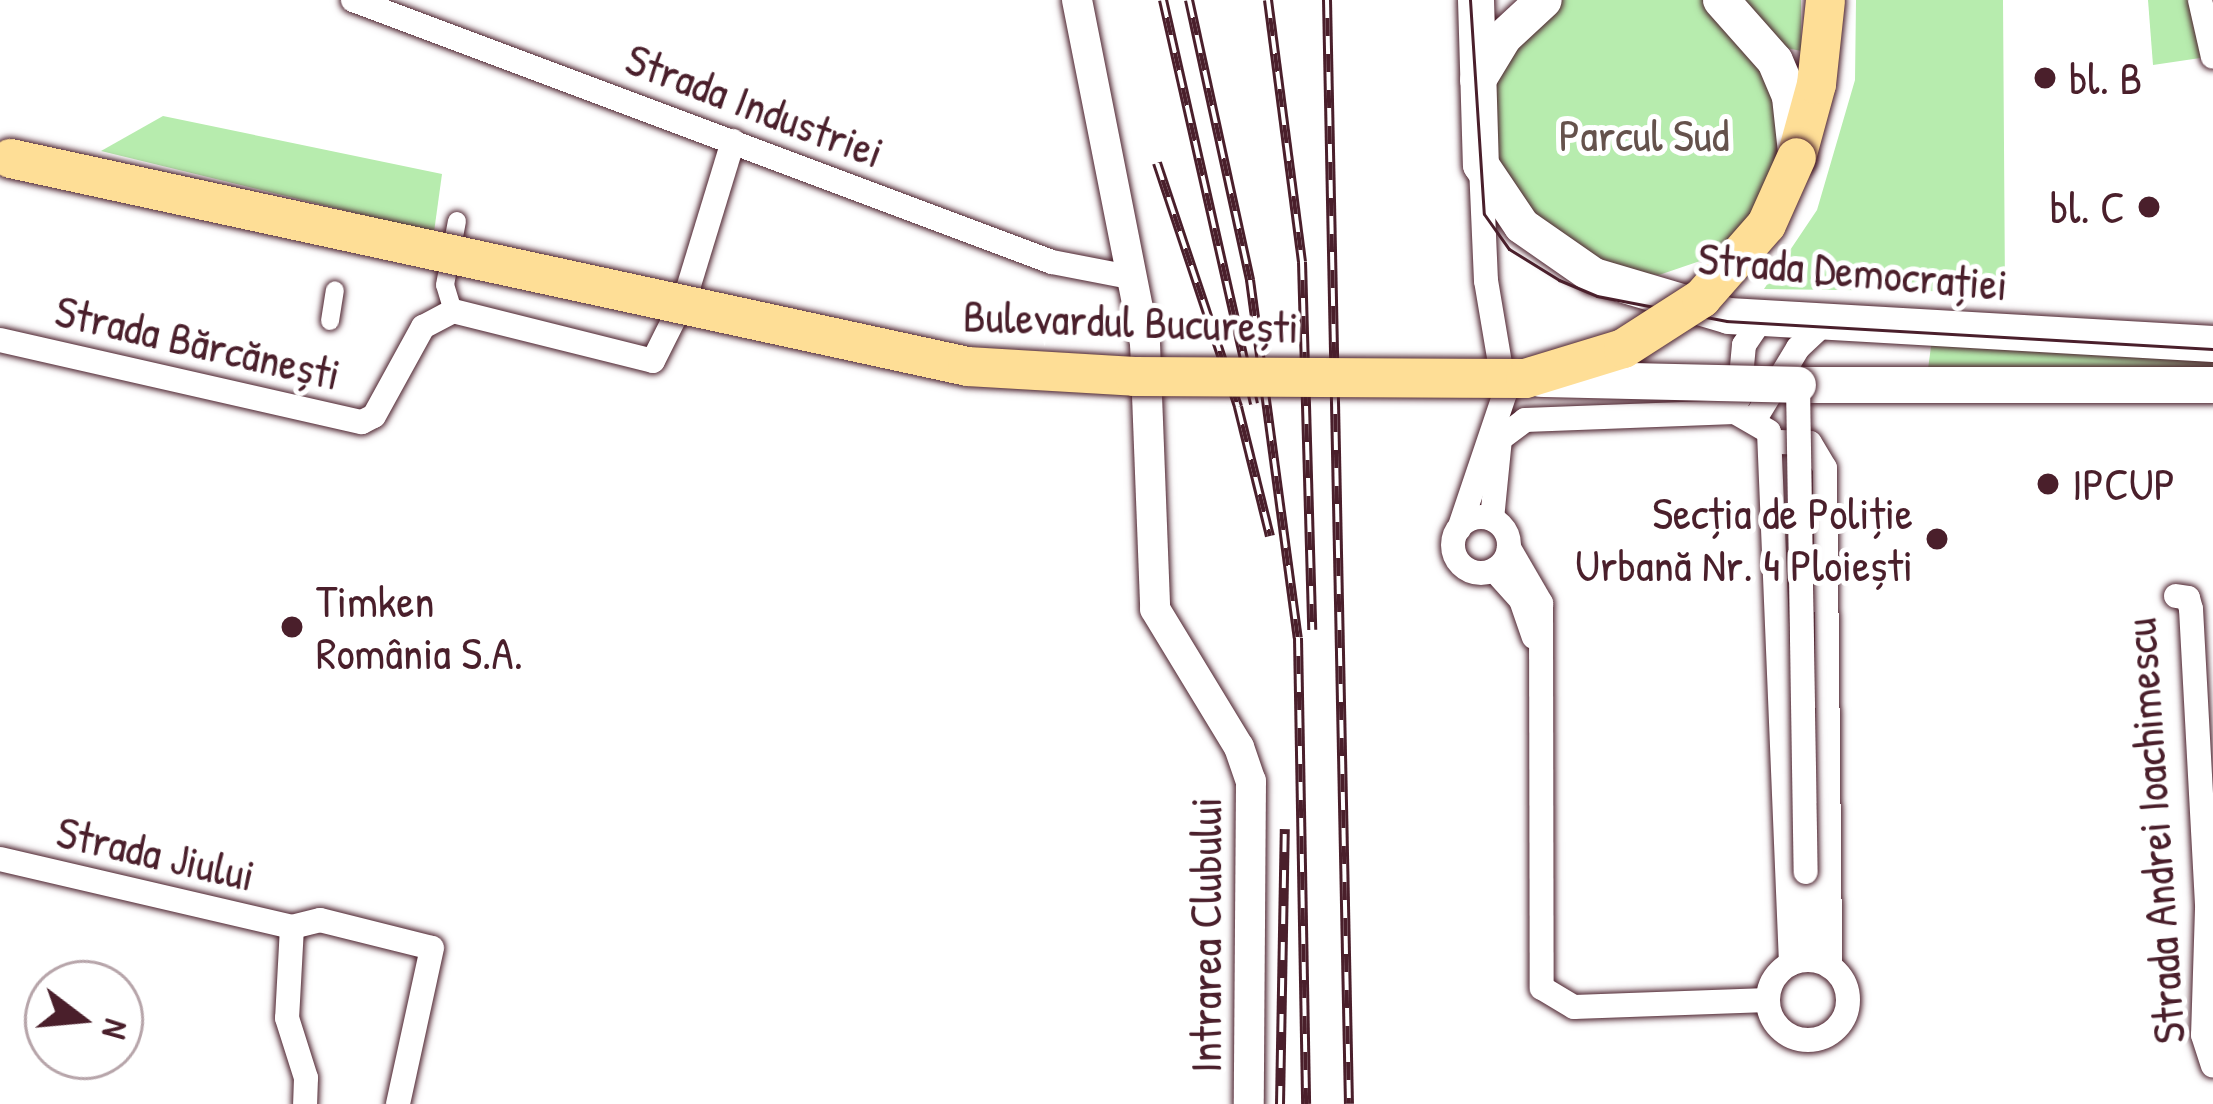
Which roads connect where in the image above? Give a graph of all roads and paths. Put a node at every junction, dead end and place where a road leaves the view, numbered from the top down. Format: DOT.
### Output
graph roads {
  1 [pos="353,0"];
  2 [pos="1077,0"];
  3 [pos="1476,0"];
  4 [pos="1544,0"];
  5 [pos="1721,0"];
  6 [pos="1825,0"];
  7 [pos="2200,0"];
  8 [pos="2213,56"];
  9 [pos="1478,80"];
  10 [pos="733,141"];
  11 [pos="3,157"];
  12 [pos="1796,157"];
  13 [pos="1481,165"];
  14 [pos="457,221"];
  15 [pos="1484,256"];
  16 [pos="1575,265"];
  17 [pos="1130,277"];
  18 [pos="335,290"];
  19 [pos="453,311"];
  20 [pos="330,321"];
  21 [pos="1826,322"];
  22 [pos="1745,326"];
  23 [pos="0,340"];
  24 [pos="2213,344"];
  25 [pos="1798,385"];
  26 [pos="2213,385"];
  27 [pos="1515,388"];
  28 [pos="1746,416"];
  29 [pos="1525,420"];
  30 [pos="1772,442"];
  31 [pos="1826,492"];
  32 [pos="1774,500"];
  33 [pos="1804,511"];
  34 [pos="1492,520"];
  35 [pos="1459,529"];
  36 [pos="1827,540"];
  37 [pos="1509,548"];
  38 [pos="1494,570"];
  39 [pos="2176,596"];
  40 [pos="1540,663"];
  41 [pos="0,860"];
  42 [pos="292,927"];
  43 [pos="1809,964"];
  44 [pos="1768,1000"];
  45 [pos="2213,1065"];
  46 [pos="305,1104"];
  47 [pos="398,1104"];
  48 [pos="1250,1104"];
  1 -- 10 [label="street, Strada Industriei"];
  2 -- 17 [label="street, Intrarea Clubului"];
  3 -- 9 [label="main road"];
  4 -- 9 [label="main road"];
  5 -- 12 [label="main road"];
  6 -- 12 [label="main road, Bulevardul București"];
  7 -- 8 [label="street"];
  9 -- 13 [label="main road"];
  10 -- 17 [label="street, Strada Industriei"];
  10 -- 19 [label="street"];
  11 -- 27 [label="main road, Bulevardul București, bridge"];
  12 -- 27 [label="main road, Bulevardul București, bridge"];
  13 -- 15 [label="street"];
  13 -- 16 [label="main road, Strada Democrației"];
  14 -- 19 [label="street"];
  15 -- 16 [label="street"];
  15 -- 27 [label="street"];
  16 -- 22 [label="main road, Strada Democrației"];
  17 -- 48 [label="street, Intrarea Clubului"];
  18 -- 20 [label="street"];
  19 -- 23 [label="street, Strada Bărcănești"];
  21 -- 22 [label="main road, Strada Democrației"];
  21 -- 24 [label="main road, Strada Democrației"];
  21 -- 28 [label="street"];
  22 -- 28 [label="street"];
  25 -- 26 [label="main road"];
  25 -- 27 [label="main road, bridge"];
  25 -- 43 [label="street, bridge"];
  27 -- 29 [label="street"];
  27 -- 35 [label="street"];
  28 -- 29 [label="street"];
  28 -- 30 [label="street"];
  29 -- 34 [label="street"];
  30 -- 31 [label="street"];
  30 -- 32 [label="street"];
  31 -- 33 [label="street"];
  31 -- 36 [label="street"];
  32 -- 33 [label="street"];
  32 -- 43 [label="street"];
  33 -- 36 [label="street"];
  34 -- 35 [label="street"];
  34 -- 37 [label="street"];
  35 -- 38 [label="street"];
  36 -- 43 [label="street"];
  37 -- 38 [label="street"];
  37 -- 40 [label="street"];
  38 -- 40 [label="street"];
  39 -- 45 [label="street, Strada Andrei Ioachimescu"];
  40 -- 44 [label="street"];
  41 -- 42 [label="street, Strada Jiului"];
  42 -- 46 [label="street"];
  42 -- 47 [label="street, Strada Jiului"];
  43 -- 44 [label="street"];
  43 -- 44 [label="street"];
}
